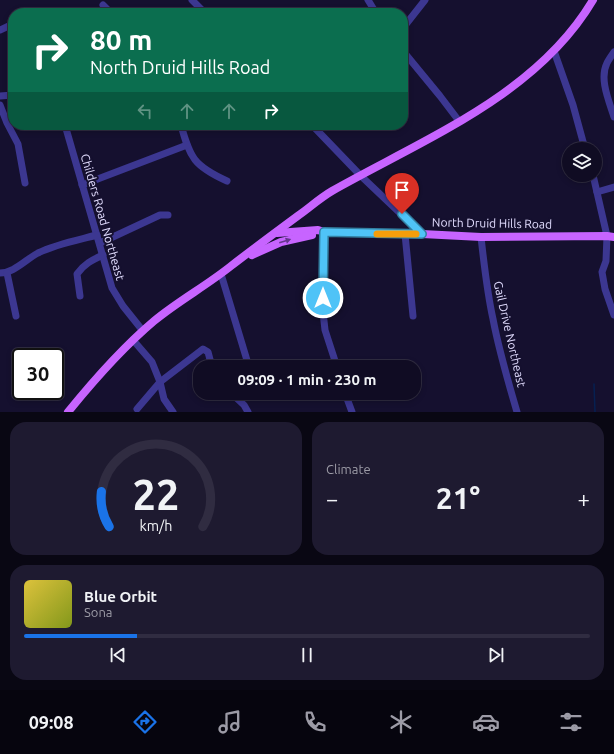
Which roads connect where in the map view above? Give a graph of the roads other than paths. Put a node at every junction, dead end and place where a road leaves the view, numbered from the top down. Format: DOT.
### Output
graph roads {
  1 [pos="192,0"];
  2 [pos="425,0"];
  3 [pos="593,0"];
  4 [pos="103,5"];
  5 [pos="106,8"];
  6 [pos="200,8"];
  7 [pos="408,22"];
  8 [pos="554,51"];
  9 [pos="614,52"];
  10 [pos="408,57"];
  11 [pos="0,105"];
  12 [pos="614,117"];
  13 [pos="459,121"];
  14 [pos="8,125"];
  15 [pos="11,130"];
  16 [pos="66,130"];
  17 [pos="182,130"];
  18 [pos="317,130"];
  19 [pos="583,142"];
  20 [pos="187,145"];
  21 [pos="361,176"];
  22 [pos="226,181"];
  23 [pos="595,182"];
  24 [pos="25,183"];
  25 [pos="82,186"];
  26 [pos="614,187"];
  27 [pos="597,192"];
  28 [pos="168,215"];
  29 [pos="324,232"];
  30 [pos="275,234"];
  31 [pos="405,234"];
  32 [pos="422,234"];
  33 [pos="97,235"];
  34 [pos="610,236"];
  35 [pos="481,237"];
  36 [pos="100,243"];
  37 [pos="103,255"];
  38 [pos="606,261"];
  39 [pos="237,262"];
  40 [pos="614,262"];
  41 [pos="4,273"];
  42 [pos="221,274"];
  43 [pos="80,296"];
  44 [pos="614,315"];
  45 [pos="16,316"];
  46 [pos="413,316"];
  47 [pos="143,331"];
  48 [pos="133,340"];
  49 [pos="210,360"];
  50 [pos="247,360"];
  51 [pos="335,360"];
  52 [pos="160,382"];
  53 [pos="239,400"];
  54 [pos="348,400"];
  55 [pos="137,411"];
  56 [pos="68,412"];
  57 [pos="173,412"];
  58 [pos="248,412"];
  59 [pos="352,412"];
  60 [pos="517,412"];
  1 -- 6 [label="street"];
  2 -- 7 [label="street"];
  3 -- 8 [label="main road"];
  4 -- 5 [label="street"];
  8 -- 13 [label="main road"];
  8 -- 19 [label="street"];
  9 -- 12 [label="street"];
  10 -- 13 [label="street"];
  11 -- 14 [label="street"];
  13 -- 21 [label="main road"];
  15 -- 24 [label="street"];
  16 -- 25 [label="street, Childers Road Northeast"];
  17 -- 20 [label="street"];
  18 -- 21 [label="street"];
  20 -- 22 [label="street"];
  20 -- 25 [label="street"];
  21 -- 30 [label="main road"];
  21 -- 32 [label="street"];
  23 -- 27 [label="street"];
  25 -- 33 [label="street, Childers Road Northeast"];
  26 -- 27 [label="street"];
  27 -- 34 [label="street"];
  28 -- 36 [label="street"];
  29 -- 30 [label="main road, North Druid Hills Road"];
  29 -- 31 [label="main road, North Druid Hills Road"];
  39 -- 29 [label="main road, one-way"];
  29 -- 51 [label="street"];
  30 -- 39 [label="main road"];
  31 -- 32 [label="main road, North Druid Hills Road"];
  31 -- 46 [label="street"];
  32 -- 35 [label="main road, North Druid Hills Road"];
  33 -- 36 [label="street, Childers Road Northeast"];
  33 -- 41 [label="street"];
  34 -- 35 [label="main road, North Druid Hills Road"];
  34 -- 38 [label="street"];
  35 -- 60 [label="street, Gail Drive Northeast"];
  36 -- 37 [label="street, Childers Road Northeast"];
  37 -- 43 [label="street"];
  37 -- 47 [label="street, Childers Road Northeast"];
  38 -- 40 [label="street"];
  38 -- 44 [label="street"];
  39 -- 42 [label="main road"];
  41 -- 45 [label="street"];
  42 -- 47 [label="main road"];
  42 -- 50 [label="street"];
  47 -- 48 [label="main road"];
  48 -- 52 [label="street"];
  48 -- 56 [label="main road"];
  49 -- 52 [label="street"];
  52 -- 55 [label="street"];
  52 -- 57 [label="street"];
  53 -- 58 [label="street"];
  54 -- 59 [label="street"];
}
